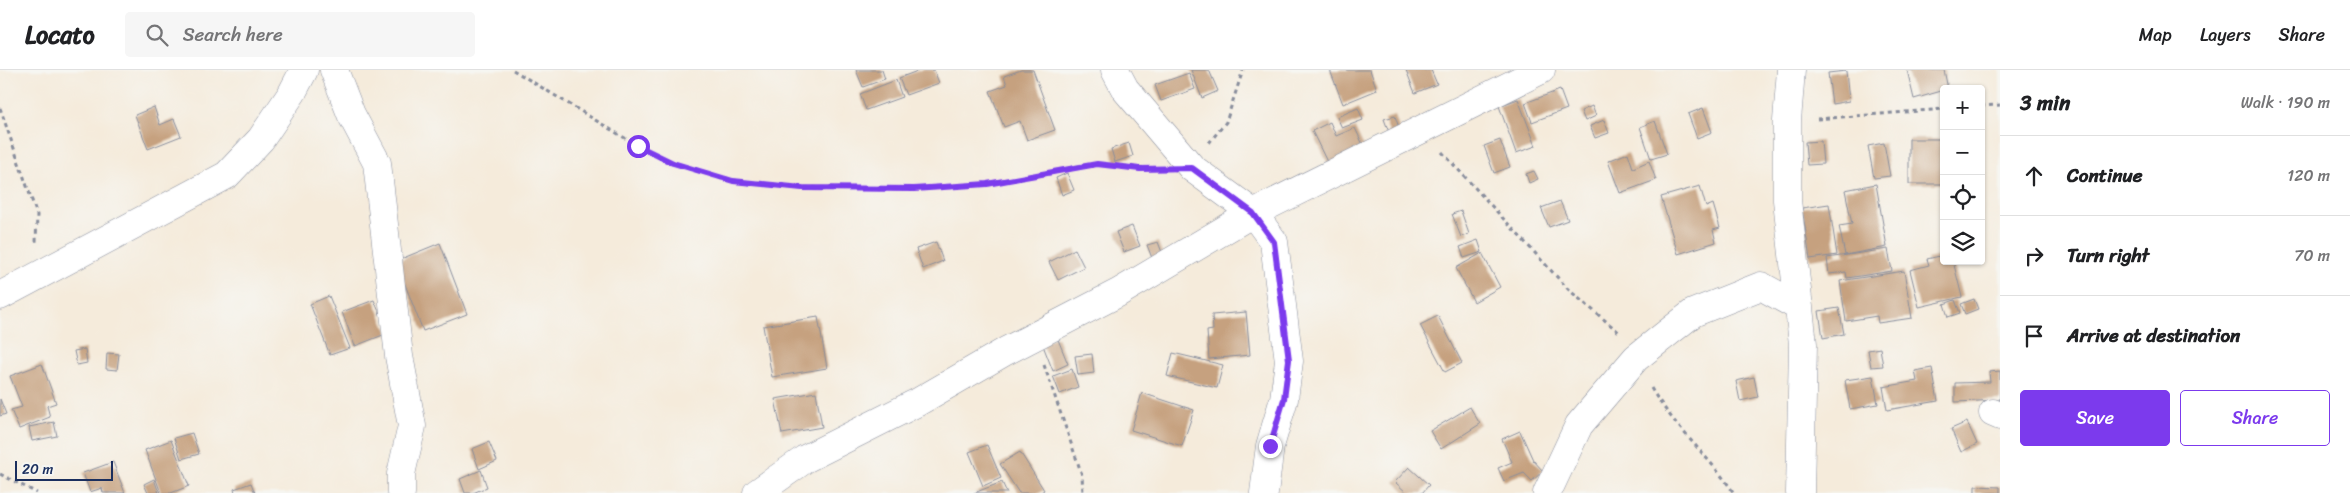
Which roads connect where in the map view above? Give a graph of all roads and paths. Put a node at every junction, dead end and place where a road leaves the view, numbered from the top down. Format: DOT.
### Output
graph roads {
  1 [pos="304,70"];
  2 [pos="334,70"];
  3 [pos="513,70"];
  4 [pos="1116,70"];
  5 [pos="1243,70"];
  6 [pos="1541,70"];
  7 [pos="1791,70"];
  8 [pos="2000,105"];
  9 [pos="1985,106"];
  10 [pos="0,108"];
  11 [pos="1940,109"];
  12 [pos="1786,121"];
  13 [pos="1421,130"];
  14 [pos="1192,168"];
  15 [pos="1253,213"];
  16 [pos="35,278"];
  17 [pos="0,296"];
  18 [pos="1799,307"];
  19 [pos="1034,336"];
  20 [pos="1636,358"];
  21 [pos="0,474"];
  22 [pos="37,493"];
  23 [pos="401,493"];
  24 [pos="757,493"];
  25 [pos="1082,493"];
  26 [pos="1264,493"];
  27 [pos="1547,493"];
  28 [pos="1734,493"];
  29 [pos="1800,493"];
  1 -- 16 [label="street"];
  2 -- 23 [label="street"];
  3 -- 14 [label="path"];
  4 -- 14 [label="street"];
  5 -- 14 [label="path"];
  6 -- 13 [label="street"];
  7 -- 12 [label="street"];
  8 -- 9 [label="path"];
  10 -- 16 [label="path"];
  11 -- 12 [label="path"];
  12 -- 18 [label="street"];
  13 -- 15 [label="street"];
  13 -- 20 [label="path"];
  14 -- 15 [label="street"];
  15 -- 19 [label="street"];
  15 -- 26 [label="street"];
  16 -- 17 [label="street"];
  18 -- 20 [label="street"];
  18 -- 29 [label="street"];
  19 -- 24 [label="street"];
  19 -- 25 [label="path"];
  20 -- 27 [label="street"];
  20 -- 28 [label="path"];
  21 -- 22 [label="path"];
}
